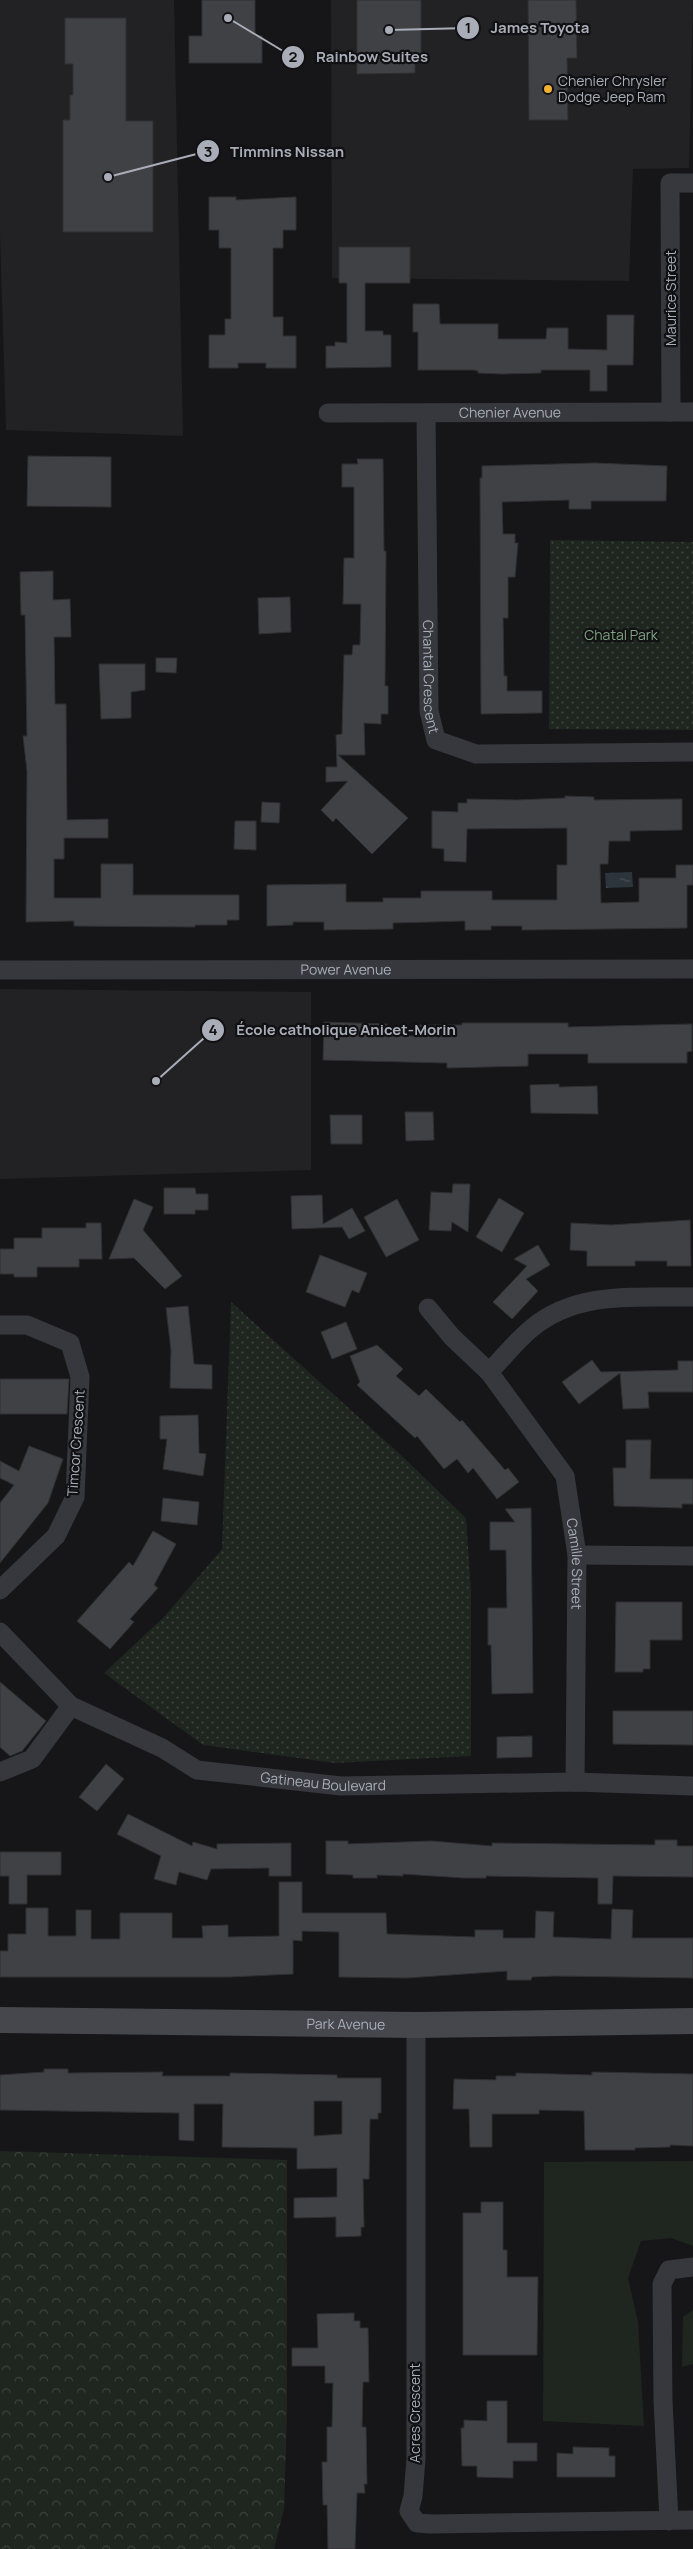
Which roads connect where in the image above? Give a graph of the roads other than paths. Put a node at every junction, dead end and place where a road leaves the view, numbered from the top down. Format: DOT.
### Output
graph roads {
  1 [pos="693,183"];
  2 [pos="671,412"];
  3 [pos="693,412"];
  4 [pos="328,413"];
  5 [pos="426,413"];
  6 [pos="693,752"];
  7 [pos="693,969"];
  8 [pos="0,970"];
  9 [pos="693,1297"];
  10 [pos="428,1308"];
  11 [pos="0,1325"];
  12 [pos="489,1372"];
  13 [pos="577,1555"];
  14 [pos="693,1556"];
  15 [pos="0,1590"];
  16 [pos="0,1632"];
  17 [pos="71,1706"];
  18 [pos="0,1772"];
  19 [pos="575,1782"];
  20 [pos="693,1786"];
  21 [pos="0,2020"];
  22 [pos="693,2021"];
  23 [pos="416,2025"];
  24 [pos="693,2267"];
  25 [pos="693,2520"];
  26 [pos="669,2521"];
  1 -- 2 [label="street, Maurice Street"];
  2 -- 3 [label="street, Chenier Avenue"];
  2 -- 5 [label="street, Chenier Avenue"];
  4 -- 5 [label="street, Chenier Avenue"];
  5 -- 6 [label="street, Chantal Crescent"];
  7 -- 8 [label="street, Power Avenue"];
  9 -- 12 [label="street"];
  10 -- 12 [label="street, Camille Street"];
  11 -- 15 [label="street, Timcor Crescent"];
  12 -- 13 [label="street, Camille Street"];
  13 -- 14 [label="street"];
  13 -- 19 [label="street, Camille Street"];
  16 -- 17 [label="street, Gatineau Boulevard"];
  17 -- 18 [label="street"];
  17 -- 19 [label="street, Gatineau Boulevard"];
  19 -- 20 [label="street, Gatineau Boulevard"];
  21 -- 23 [label="street, Park Avenue"];
  22 -- 23 [label="street, Park Avenue"];
  23 -- 26 [label="street, Acres Crescent"];
  24 -- 26 [label="street"];
  25 -- 26 [label="street, Acres Crescent"];
}
